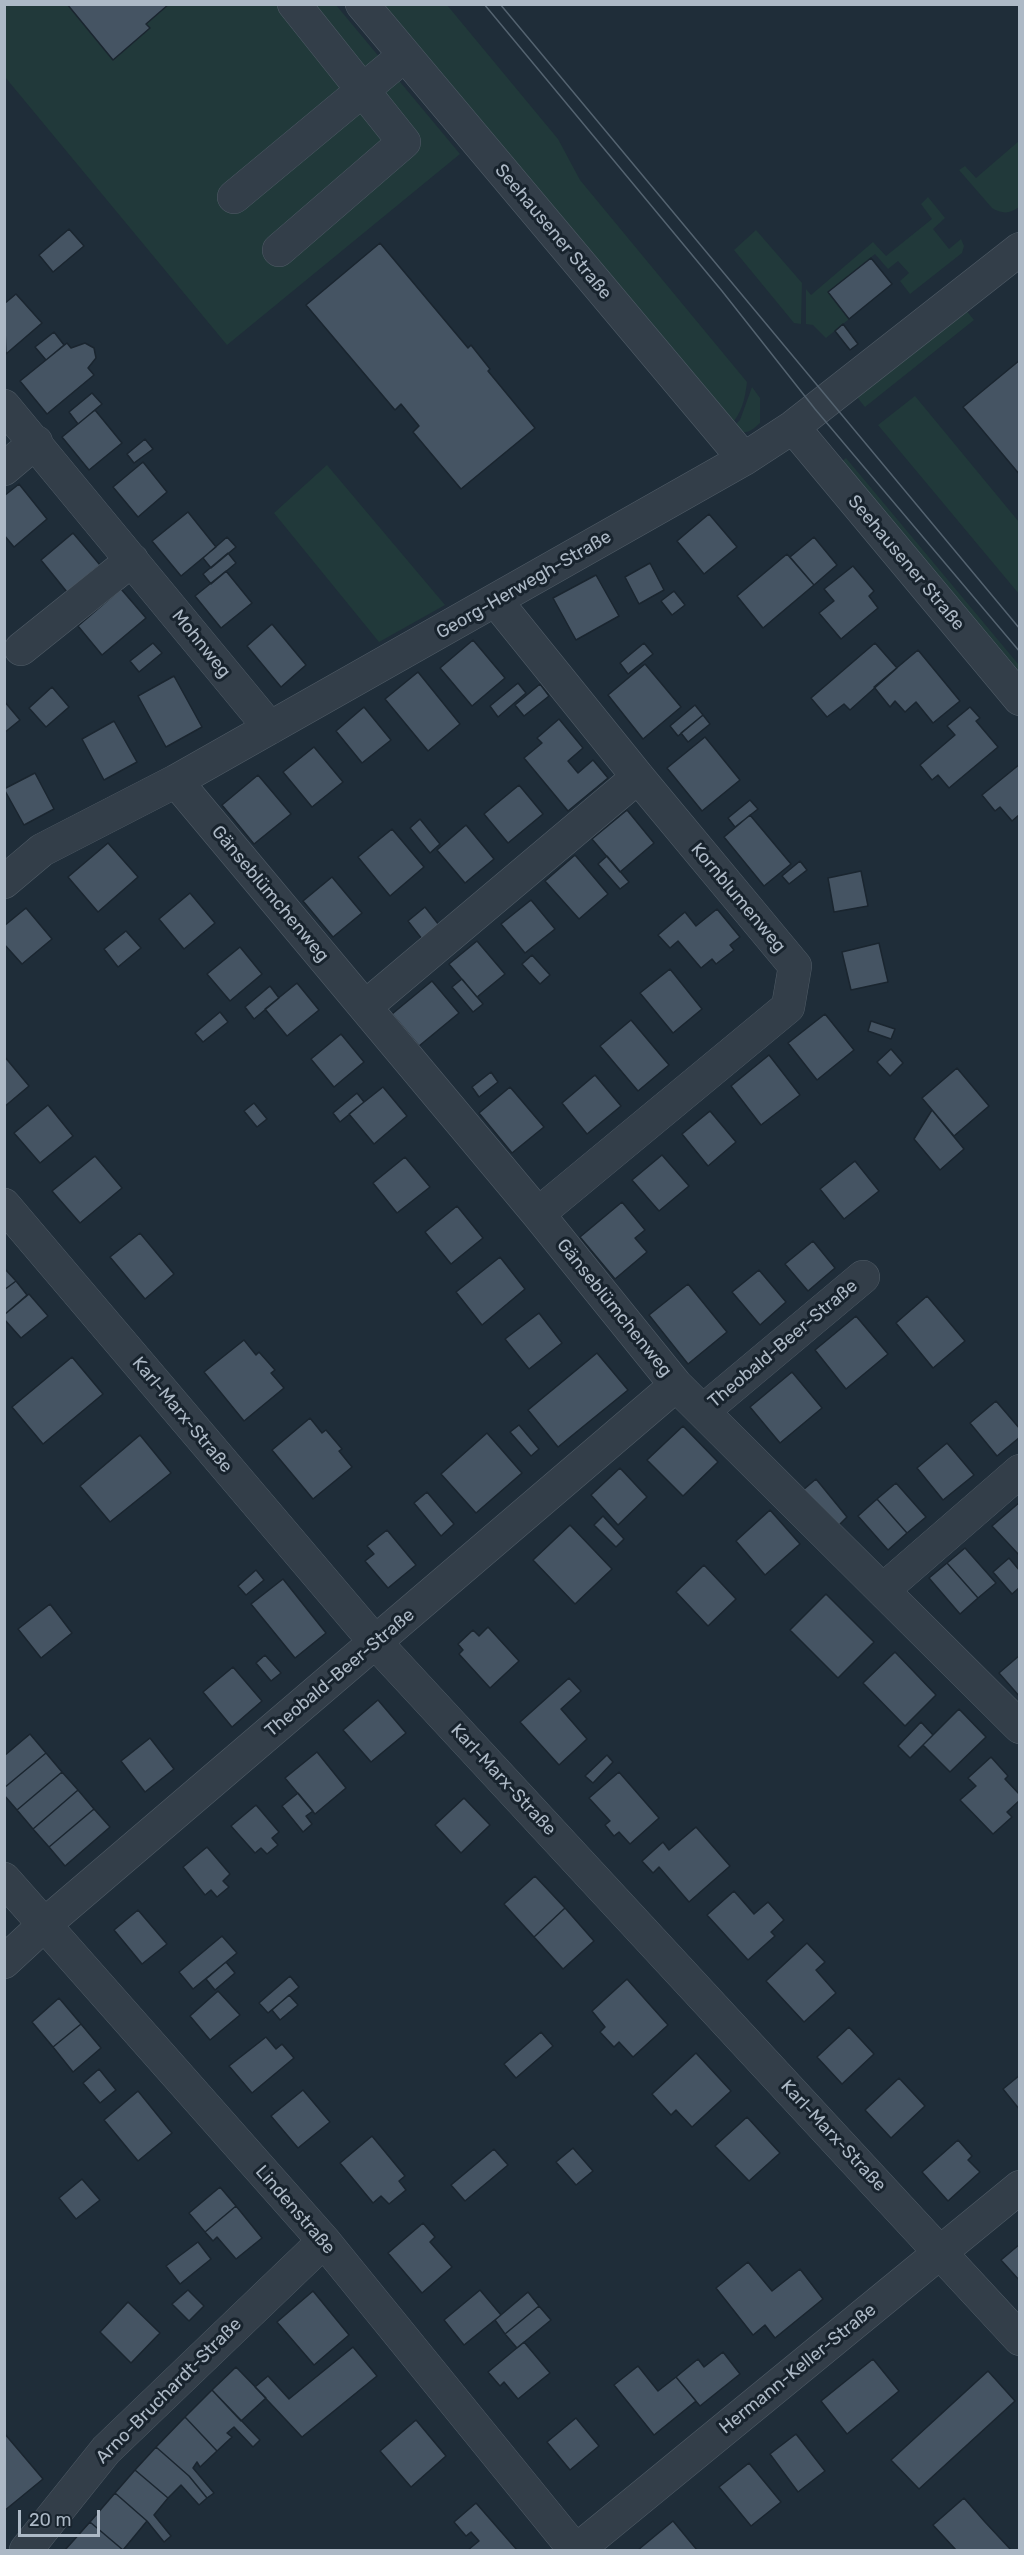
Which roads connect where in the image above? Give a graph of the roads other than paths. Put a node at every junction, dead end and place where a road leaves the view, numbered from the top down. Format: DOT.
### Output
graph roads {
  1 [pos="294,4"];
  2 [pos="362,4"];
  3 [pos="405,55"];
  4 [pos="363,90"];
  5 [pos="234,197"];
  6 [pos="1020,249"];
  7 [pos="279,250"];
  8 [pos="4,406"];
  9 [pos="792,427"];
  10 [pos="36,442"];
  11 [pos="744,459"];
  12 [pos="4,469"];
  13 [pos="132,560"];
  14 [pos="496,601"];
  15 [pos="21,649"];
  16 [pos="1020,699"];
  17 [pos="270,728"];
  18 [pos="638,777"];
  19 [pos="176,781"];
  20 [pos="4,882"];
  21 [pos="365,1008"];
  22 [pos="4,1205"];
  23 [pos="538,1214"];
  24 [pos="863,1277"];
  25 [pos="676,1385"];
  26 [pos="703,1411"];
  27 [pos="1020,1471"];
  28 [pos="883,1590"];
  29 [pos="376,1643"];
  30 [pos="1020,1727"];
  31 [pos="4,1879"];
  32 [pos="44,1925"];
  33 [pos="4,1962"];
  34 [pos="1020,2187"];
  35 [pos="324,2241"];
  36 [pos="940,2252"];
  37 [pos="1020,2339"];
  38 [pos="26,2550"];
  39 [pos="576,2550"];
  1 -- 4 [label="street"];
  2 -- 3 [label="street, Seehausener Straße"];
  3 -- 4 [label="street"];
  3 -- 11 [label="street, Seehausener Straße"];
  4 -- 5 [label="street"];
  4 -- 7 [label="street"];
  6 -- 9 [label="street, Georg-Herwegh-Straße"];
  8 -- 10 [label="street, Mohnweg"];
  9 -- 11 [label="street, Georg-Herwegh-Straße"];
  9 -- 16 [label="street, Seehausener Straße"];
  10 -- 12 [label="street"];
  10 -- 13 [label="street, Mohnweg"];
  11 -- 14 [label="street, Georg-Herwegh-Straße"];
  13 -- 15 [label="street"];
  13 -- 17 [label="street, Mohnweg"];
  14 -- 17 [label="street, Georg-Herwegh-Straße"];
  14 -- 18 [label="street, Kornblumenweg"];
  17 -- 19 [label="street, Georg-Herwegh-Straße"];
  18 -- 21 [label="street"];
  18 -- 23 [label="street, Kornblumenweg"];
  19 -- 20 [label="street, Georg-Herwegh-Straße"];
  19 -- 21 [label="street, Gänseblümchenweg"];
  21 -- 23 [label="street, Gänseblümchenweg"];
  22 -- 29 [label="street, Karl-Marx-Straße"];
  23 -- 25 [label="street, Gänseblümchenweg"];
  24 -- 26 [label="street, Theobald-Beer-Straße"];
  25 -- 26 [label="street, Gänseblümchenweg"];
  25 -- 29 [label="street, Theobald-Beer-Straße"];
  26 -- 28 [label="street, Gänseblümchenweg"];
  27 -- 28 [label="street"];
  28 -- 30 [label="street, Gänseblümchenweg"];
  29 -- 32 [label="street, Theobald-Beer-Straße"];
  29 -- 36 [label="street, Karl-Marx-Straße"];
  31 -- 32 [label="street, Lindenstraße"];
  32 -- 33 [label="street, Theobald-Beer-Straße"];
  32 -- 35 [label="street, Lindenstraße"];
  34 -- 36 [label="street, Hermann-Keller-Straße"];
  35 -- 38 [label="street, Arno-Bruchardt-Straße"];
  35 -- 39 [label="street, Lindenstraße"];
  36 -- 37 [label="street, Karl-Marx-Straße"];
  36 -- 39 [label="street, Hermann-Keller-Straße"];
}
